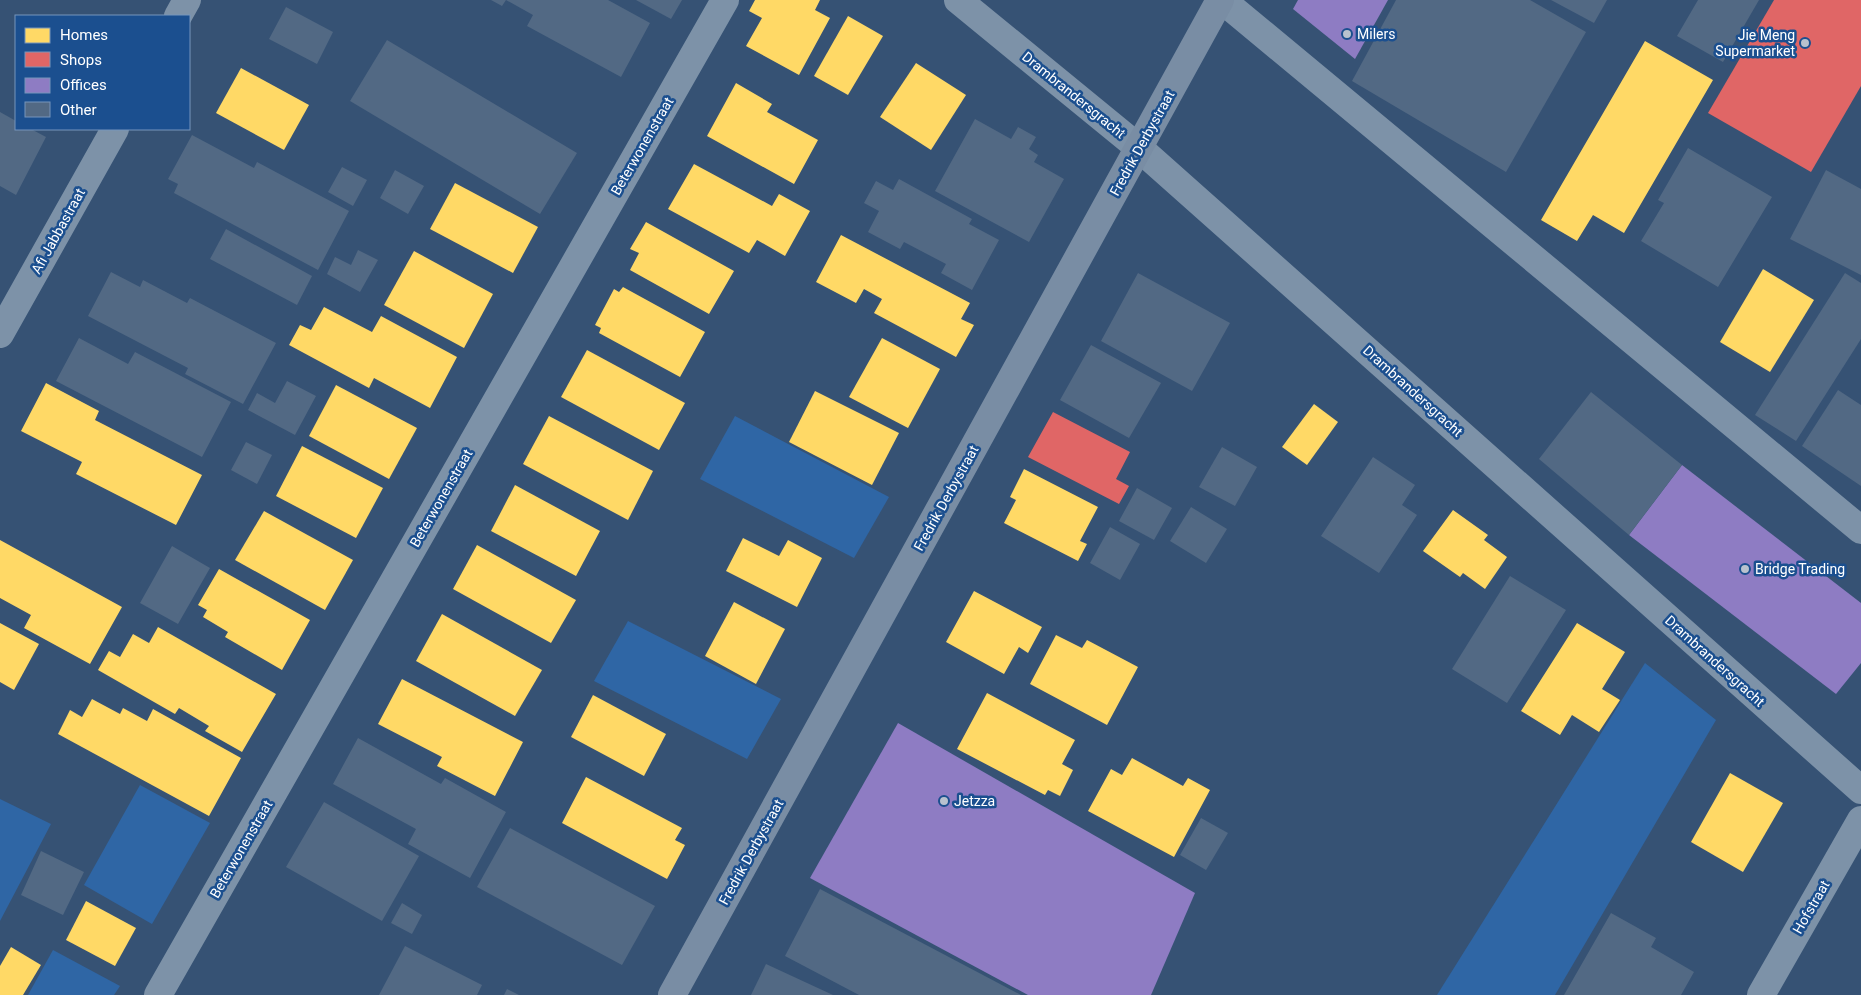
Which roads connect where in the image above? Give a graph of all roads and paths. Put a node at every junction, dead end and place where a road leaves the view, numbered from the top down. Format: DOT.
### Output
graph roads {
  1 [pos="187,0"];
  2 [pos="725,0"];
  3 [pos="958,0"];
  4 [pos="1221,0"];
  5 [pos="179,15"];
  6 [pos="114,130"];
  7 [pos="1139,148"];
  8 [pos="0,334"];
  9 [pos="1861,530"];
  10 [pos="1861,790"];
  11 [pos="1861,820"];
  12 [pos="158,995"];
  13 [pos="672,995"];
  14 [pos="1761,995"];
  1 -- 5 [label="street"];
  2 -- 12 [label="street, Beterwonenstraat"];
  3 -- 7 [label="street, Drambrandersgracht"];
  4 -- 7 [label="main road, Fredrik Derbystraat"];
  4 -- 9 [label="street"];
  6 -- 8 [label="street, Afi Jabbastraat"];
  7 -- 10 [label="street, Drambrandersgracht"];
  7 -- 13 [label="main road, Fredrik Derbystraat"];
  11 -- 14 [label="street, Hofstraat"];
}
